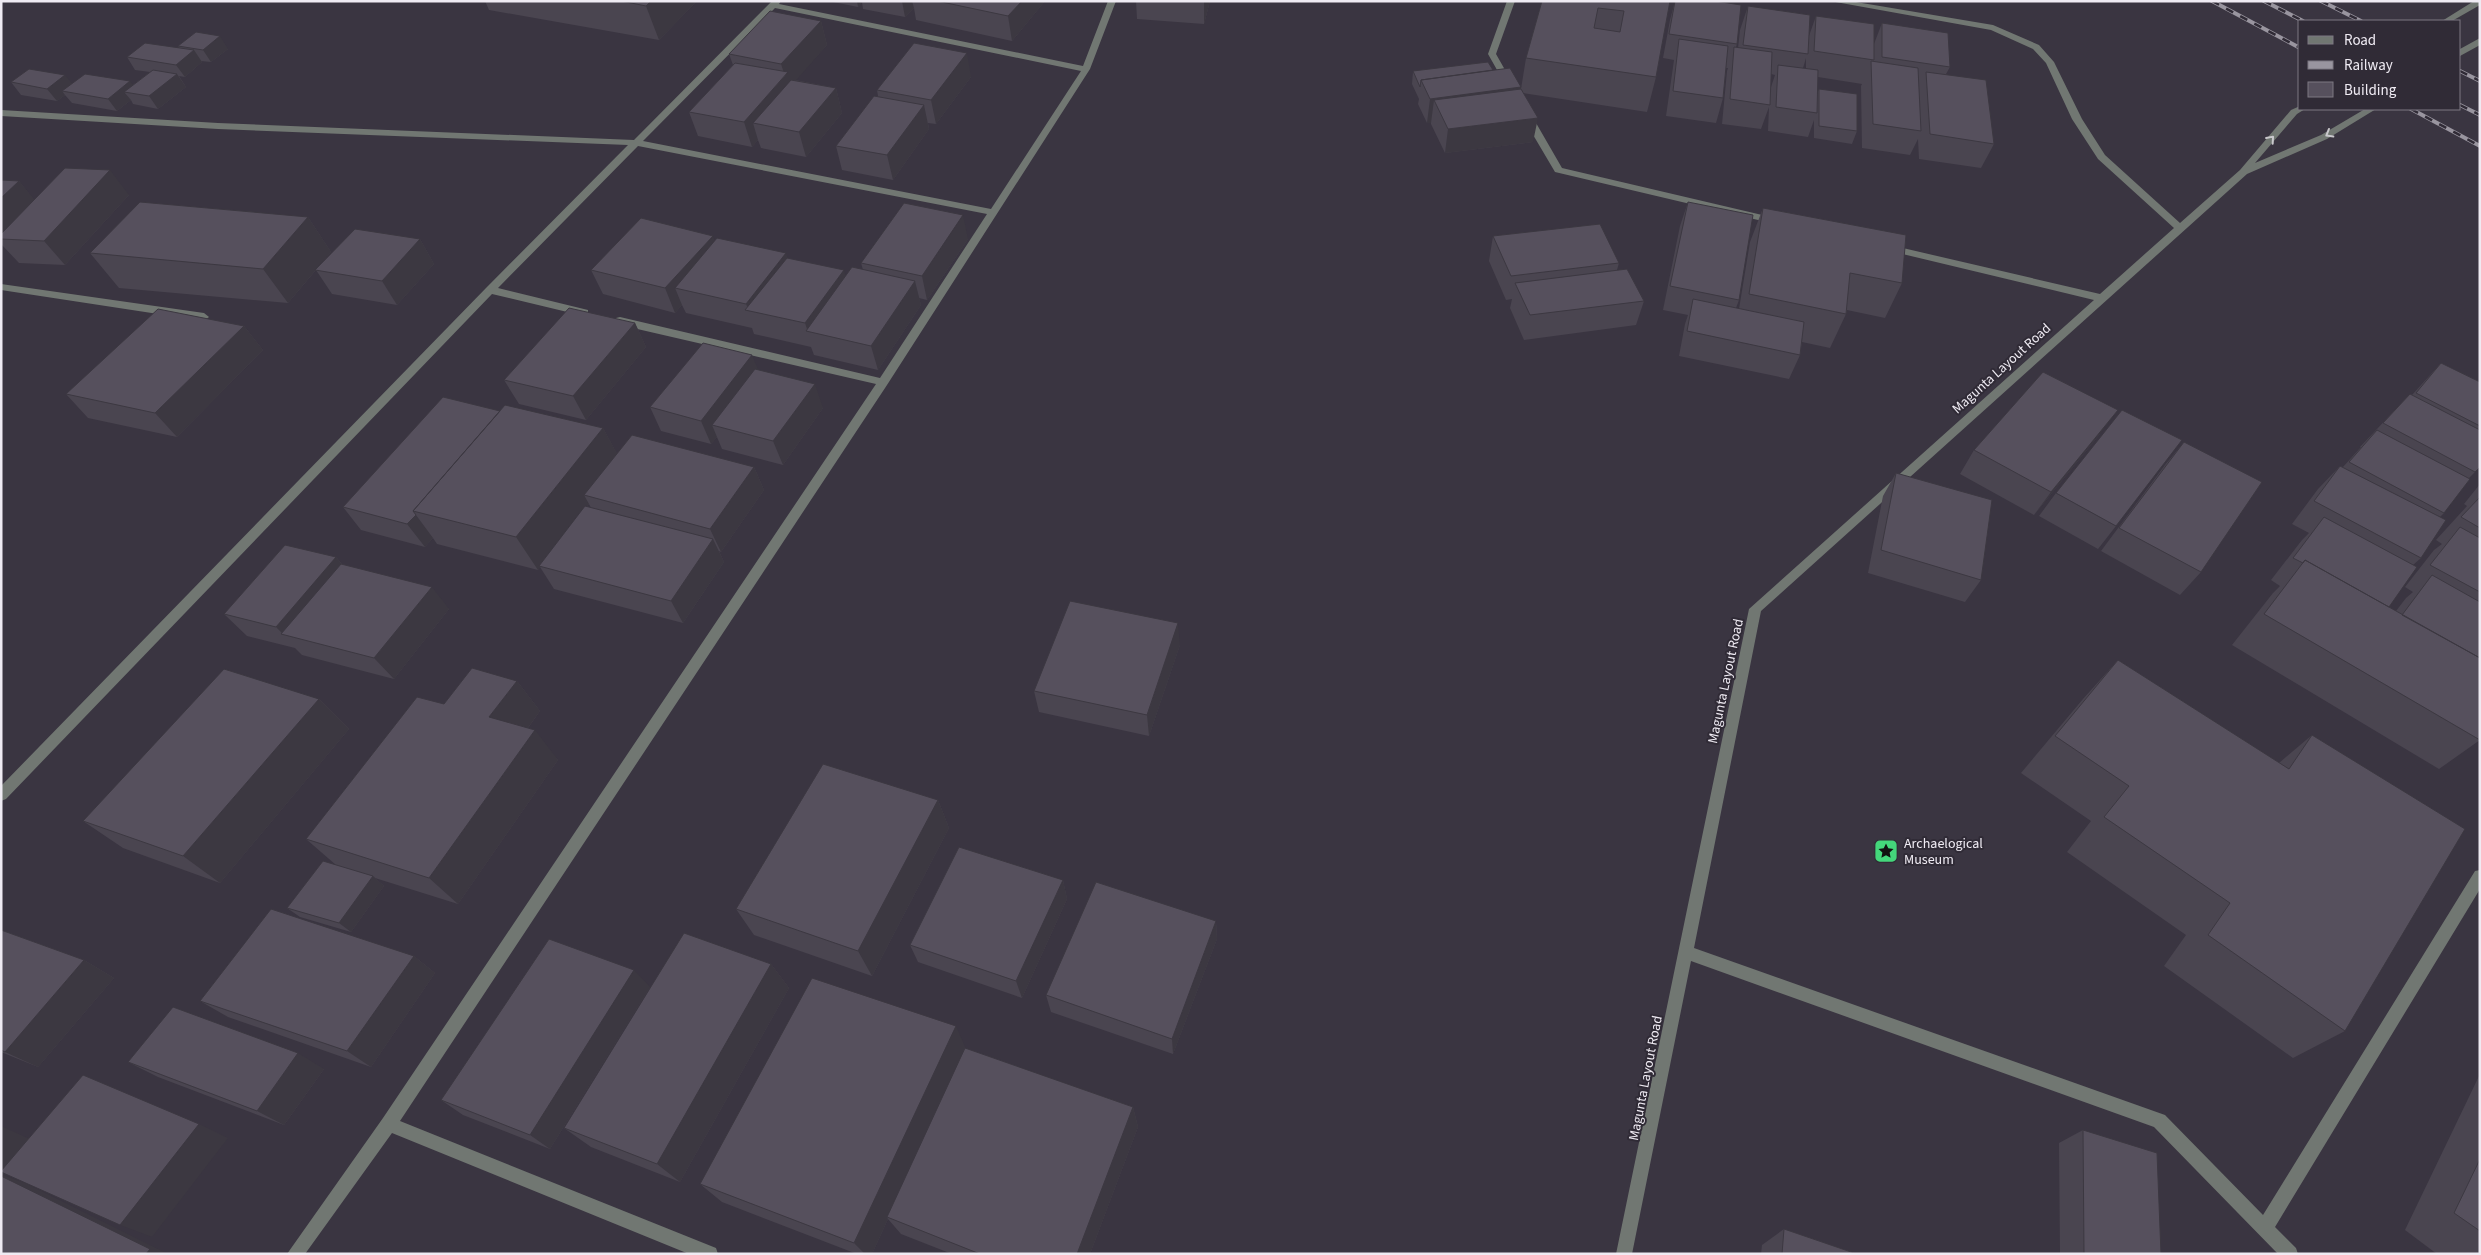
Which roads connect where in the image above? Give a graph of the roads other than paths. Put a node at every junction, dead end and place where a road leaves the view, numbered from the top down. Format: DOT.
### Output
graph roads {
  1 [pos="1112,1"];
  2 [pos="1511,1"];
  3 [pos="1834,1"];
  4 [pos="2480,1"];
  5 [pos="776,3"];
  6 [pos="2448,20"];
  7 [pos="2480,41"];
  8 [pos="2461,53"];
  9 [pos="1086,69"];
  10 [pos="2298,110"];
  11 [pos="2369,110"];
  12 [pos="1,113"];
  13 [pos="638,143"];
  14 [pos="2243,172"];
  15 [pos="992,212"];
  16 [pos="1781,222"];
  17 [pos="2180,228"];
  18 [pos="1878,245"];
  19 [pos="1,288"];
  20 [pos="490,290"];
  21 [pos="2101,298"];
  22 [pos="204,316"];
  23 [pos="883,382"];
  24 [pos="1,795"];
  25 [pos="2480,876"];
  26 [pos="1686,952"];
  27 [pos="389,1124"];
  28 [pos="2265,1228"];
  29 [pos="295,1254"];
  30 [pos="710,1254"];
  31 [pos="1624,1254"];
  32 [pos="2290,1254"];
  1 -- 9 [label="street"];
  2 -- 16 [label="street"];
  3 -- 17 [label="street"];
  4 -- 6 [label="street"];
  5 -- 9 [label="street"];
  5 -- 13 [label="street"];
  7 -- 8 [label="street"];
  9 -- 15 [label="street"];
  14 -- 10 [label="street, Magunta Layout Road, one-way"];
  11 -- 14 [label="street, Magunta Layout Road, one-way"];
  12 -- 13 [label="street"];
  13 -- 15 [label="street"];
  13 -- 20 [label="street"];
  14 -- 17 [label="street, Magunta Layout Road"];
  15 -- 23 [label="street"];
  17 -- 21 [label="street, Magunta Layout Road"];
  18 -- 21 [label="street"];
  19 -- 22 [label="street"];
  20 -- 23 [label="street"];
  20 -- 24 [label="street"];
  21 -- 26 [label="street, Magunta Layout Road"];
  23 -- 27 [label="street"];
  25 -- 28 [label="street"];
  26 -- 28 [label="street"];
  26 -- 31 [label="street, Magunta Layout Road"];
  27 -- 29 [label="street"];
  27 -- 30 [label="street"];
  28 -- 32 [label="street"];
}
